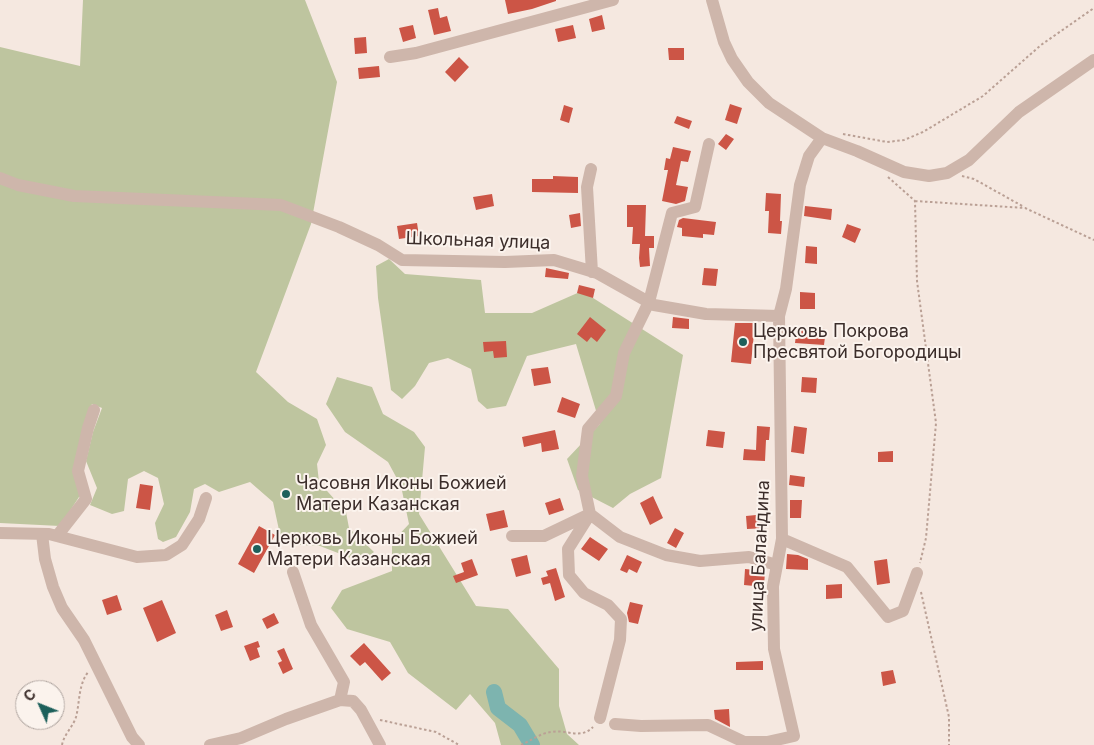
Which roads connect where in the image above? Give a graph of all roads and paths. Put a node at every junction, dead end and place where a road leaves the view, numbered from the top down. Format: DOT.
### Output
graph roads {
  1 [pos="613,0"];
  2 [pos="712,0"];
  3 [pos="1094,8"];
  4 [pos="390,57"];
  5 [pos="1094,60"];
  6 [pos="840,133"];
  7 [pos="822,138"];
  8 [pos="709,144"];
  9 [pos="591,169"];
  10 [pos="947,173"];
  11 [pos="886,176"];
  12 [pos="0,178"];
  13 [pos="915,201"];
  14 [pos="1025,208"];
  15 [pos="1094,240"];
  16 [pos="592,272"];
  17 [pos="649,302"];
  18 [pos="779,316"];
  19 [pos="94,410"];
  20 [pos="206,498"];
  21 [pos="590,514"];
  22 [pos="0,533"];
  23 [pos="42,534"];
  24 [pos="57,536"];
  25 [pos="512,536"];
  26 [pos="782,539"];
  27 [pos="777,565"];
  28 [pos="293,572"];
  29 [pos="917,573"];
  30 [pos="922,592"];
  31 [pos="97,667"];
  32 [pos="340,700"];
  33 [pos="365,718"];
  34 [pos="600,718"];
  35 [pos="616,724"];
  36 [pos="62,745"];
  37 [pos="139,745"];
  38 [pos="210,745"];
  39 [pos="380,745"];
  40 [pos="459,745"];
  41 [pos="521,745"];
  42 [pos="949,745"];
  1 -- 4 [label="street"];
  2 -- 7 [label="street"];
  3 -- 6 [label="path"];
  5 -- 10 [label="street"];
  7 -- 10 [label="street"];
  7 -- 18 [label="street, улица Баландина"];
  8 -- 17 [label="street"];
  9 -- 16 [label="street"];
  10 -- 14 [label="path"];
  11 -- 13 [label="path"];
  12 -- 16 [label="street, Школьная улица"];
  13 -- 14 [label="path"];
  13 -- 29 [label="path"];
  14 -- 15 [label="path"];
  16 -- 17 [label="street, Школьная улица"];
  17 -- 18 [label="street, Школьная улица"];
  17 -- 21 [label="street"];
  18 -- 26 [label="street, улица Баландина"];
  19 -- 24 [label="street"];
  20 -- 24 [label="street"];
  21 -- 25 [label="street"];
  21 -- 27 [label="street"];
  21 -- 34 [label="street"];
  22 -- 23 [label="street"];
  23 -- 24 [label="street"];
  23 -- 31 [label="street"];
  26 -- 27 [label="street, улица Баландина"];
  26 -- 29 [label="street"];
  27 -- 35 [label="street, улица Баландина"];
  28 -- 32 [label="street"];
  30 -- 42 [label="path"];
  31 -- 36 [label="path"];
  31 -- 37 [label="street"];
  32 -- 33 [label="street"];
  32 -- 38 [label="street"];
  33 -- 39 [label="street"];
  33 -- 40 [label="path"];
  34 -- 41 [label="path"];
}
